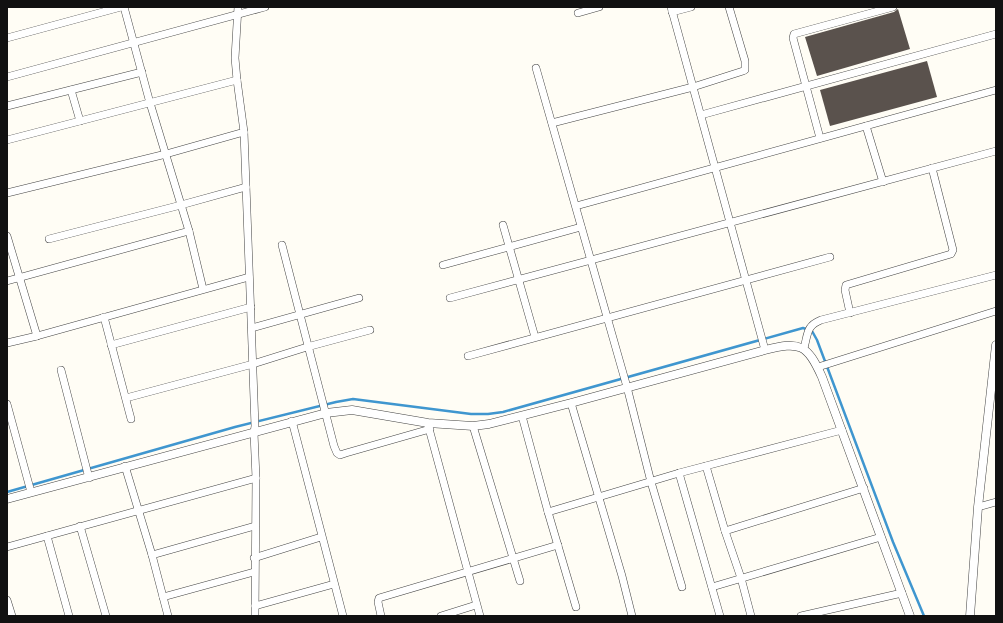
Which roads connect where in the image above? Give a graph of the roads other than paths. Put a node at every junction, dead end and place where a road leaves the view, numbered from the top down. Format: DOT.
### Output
graph roads {
  1 [pos="121,7"];
  2 [pos="124,7"];
  3 [pos="238,7"];
  4 [pos="265,7"];
  5 [pos="599,7"];
  6 [pos="691,7"];
  7 [pos="730,7"];
  8 [pos="893,7"];
  9 [pos="672,10"];
  10 [pos="578,13"];
  11 [pos="237,15"];
  12 [pos="996,34"];
  13 [pos="7,38"];
  14 [pos="134,42"];
  15 [pos="536,68"];
  16 [pos="142,72"];
  17 [pos="7,77"];
  18 [pos="237,80"];
  19 [pos="806,86"];
  20 [pos="693,87"];
  21 [pos="71,90"];
  22 [pos="996,90"];
  23 [pos="150,104"];
  24 [pos="7,106"];
  25 [pos="701,115"];
  26 [pos="80,121"];
  27 [pos="552,123"];
  28 [pos="866,126"];
  29 [pos="244,132"];
  30 [pos="820,138"];
  31 [pos="7,140"];
  32 [pos="996,151"];
  33 [pos="166,154"];
  34 [pos="715,167"];
  35 [pos="932,168"];
  36 [pos="882,182"];
  37 [pos="246,187"];
  38 [pos="7,193"];
  39 [pos="181,205"];
  40 [pos="576,206"];
  41 [pos="730,222"];
  42 [pos="503,225"];
  43 [pos="581,227"];
  44 [pos="189,231"];
  45 [pos="7,236"];
  46 [pos="49,240"];
  47 [pos="282,245"];
  48 [pos="509,246"];
  49 [pos="830,257"];
  50 [pos="591,261"];
  51 [pos="443,264"];
  52 [pos="996,275"];
  53 [pos="249,277"];
  54 [pos="19,278"];
  55 [pos="519,280"];
  56 [pos="746,280"];
  57 [pos="7,281"];
  58 [pos="203,289"];
  59 [pos="359,298"];
  60 [pos="450,298"];
  61 [pos="251,307"];
  62 [pos="996,311"];
  63 [pos="850,313"];
  64 [pos="300,315"];
  65 [pos="104,317"];
  66 [pos="607,318"];
  67 [pos="252,328"];
  68 [pos="370,330"];
  69 [pos="37,336"];
  70 [pos="535,338"];
  71 [pos="7,343"];
  72 [pos="111,345"];
  73 [pos="996,345"];
  74 [pos="307,347"];
  75 [pos="804,348"];
  76 [pos="765,350"];
  77 [pos="468,356"];
  78 [pos="995,358"];
  79 [pos="253,364"];
  80 [pos="818,367"];
  81 [pos="61,370"];
  82 [pos="627,387"];
  83 [pos="126,398"];
  84 [pos="571,403"];
  85 [pos="7,404"];
  86 [pos="326,413"];
  87 [pos="522,416"];
  88 [pos="132,419"];
  89 [pos="292,421"];
  90 [pos="429,426"];
  91 [pos="473,426"];
  92 [pos="255,429"];
  93 [pos="842,430"];
  94 [pos="125,466"];
  95 [pos="706,466"];
  96 [pos="680,473"];
  97 [pos="89,478"];
  98 [pos="256,478"];
  99 [pos="651,482"];
  100 [pos="864,488"];
  101 [pos="31,492"];
  102 [pos="598,497"];
  103 [pos="7,499"];
  104 [pos="996,502"];
  105 [pos="978,507"];
  106 [pos="138,511"];
  107 [pos="548,512"];
  108 [pos="80,526"];
  109 [pos="255,526"];
  110 [pos="725,531"];
  111 [pos="47,536"];
  112 [pos="321,537"];
  113 [pos="881,538"];
  114 [pos="558,545"];
  115 [pos="7,547"];
  116 [pos="152,555"];
  117 [pos="513,557"];
  118 [pos="254,558"];
  119 [pos="468,571"];
  120 [pos="254,572"];
  121 [pos="741,578"];
  122 [pos="520,581"];
  123 [pos="334,584"];
  124 [pos="682,587"];
  125 [pos="712,587"];
  126 [pos="902,593"];
  127 [pos="162,597"];
  128 [pos="7,600"];
  129 [pos="476,605"];
  130 [pos="255,606"];
  131 [pos="576,607"];
  132 [pos="12,616"];
  133 [pos="69,616"];
  134 [pos="106,616"];
  135 [pos="168,616"];
  136 [pos="255,616"];
  137 [pos="343,616"];
  138 [pos="381,616"];
  139 [pos="441,616"];
  140 [pos="480,616"];
  141 [pos="632,616"];
  142 [pos="720,616"];
  143 [pos="751,616"];
  144 [pos="801,616"];
  145 [pos="910,616"];
  146 [pos="970,616"];
  1 -- 13 [label="street"];
  2 -- 14 [label="street"];
  3 -- 11 [label="street"];
  4 -- 11 [label="street"];
  5 -- 10 [label="street"];
  6 -- 9 [label="street"];
  7 -- 20 [label="street"];
  8 -- 19 [label="street"];
  9 -- 20 [label="street"];
  11 -- 14 [label="street"];
  11 -- 18 [label="street"];
  12 -- 19 [label="street"];
  14 -- 16 [label="street"];
  14 -- 17 [label="street"];
  15 -- 27 [label="street"];
  16 -- 21 [label="street"];
  16 -- 23 [label="street"];
  18 -- 23 [label="street"];
  18 -- 29 [label="street"];
  19 -- 25 [label="street"];
  19 -- 30 [label="street"];
  20 -- 25 [label="street"];
  20 -- 27 [label="street"];
  21 -- 24 [label="street"];
  21 -- 26 [label="street"];
  22 -- 28 [label="street"];
  23 -- 26 [label="street"];
  23 -- 33 [label="street"];
  25 -- 34 [label="street"];
  26 -- 31 [label="street"];
  27 -- 40 [label="street"];
  28 -- 30 [label="street"];
  28 -- 36 [label="street"];
  29 -- 33 [label="street"];
  29 -- 37 [label="street"];
  30 -- 34 [label="street"];
  32 -- 35 [label="street"];
  33 -- 38 [label="street"];
  33 -- 39 [label="street"];
  34 -- 40 [label="street"];
  34 -- 41 [label="street"];
  35 -- 36 [label="street"];
  35 -- 63 [label="street"];
  36 -- 41 [label="street"];
  37 -- 39 [label="street"];
  37 -- 53 [label="street"];
  39 -- 44 [label="street"];
  39 -- 46 [label="street"];
  40 -- 43 [label="street"];
  41 -- 50 [label="street"];
  41 -- 56 [label="street"];
  42 -- 48 [label="street"];
  43 -- 48 [label="street"];
  43 -- 50 [label="street"];
  44 -- 54 [label="street"];
  44 -- 58 [label="street"];
  45 -- 54 [label="street"];
  47 -- 64 [label="street"];
  48 -- 51 [label="street"];
  48 -- 55 [label="street"];
  49 -- 56 [label="street"];
  50 -- 55 [label="street"];
  50 -- 66 [label="street"];
  52 -- 63 [label="street"];
  53 -- 58 [label="street"];
  53 -- 61 [label="street"];
  54 -- 57 [label="street"];
  54 -- 69 [label="street"];
  55 -- 60 [label="street"];
  55 -- 70 [label="street"];
  56 -- 66 [label="street"];
  56 -- 76 [label="street"];
  58 -- 65 [label="street"];
  59 -- 64 [label="street"];
  61 -- 67 [label="street"];
  61 -- 72 [label="street"];
  62 -- 80 [label="street"];
  63 -- 75 [label="street"];
  64 -- 67 [label="street"];
  64 -- 74 [label="street"];
  65 -- 69 [label="street"];
  65 -- 72 [label="street"];
  66 -- 70 [label="street"];
  66 -- 82 [label="street"];
  67 -- 79 [label="street"];
  68 -- 74 [label="street"];
  69 -- 71 [label="street"];
  70 -- 77 [label="street"];
  72 -- 83 [label="street"];
  73 -- 78 [label="street"];
  74 -- 79 [label="street"];
  74 -- 86 [label="street"];
  75 -- 76 [label="street"];
  75 -- 80 [label="street"];
  76 -- 82 [label="street"];
  78 -- 105 [label="street"];
  79 -- 83 [label="street"];
  79 -- 92 [label="street"];
  80 -- 93 [label="street"];
  81 -- 97 [label="street"];
  82 -- 84 [label="street"];
  82 -- 99 [label="street"];
  83 -- 88 [label="street"];
  84 -- 87 [label="street"];
  84 -- 102 [label="street"];
  85 -- 101 [label="street"];
  86 -- 89 [label="street"];
  86 -- 90 [label="street"];
  86 -- 90 [label="street"];
  87 -- 91 [label="street"];
  87 -- 107 [label="street"];
  89 -- 92 [label="street"];
  89 -- 112 [label="street"];
  90 -- 91 [label="street"];
  90 -- 119 [label="street"];
  91 -- 117 [label="street"];
  92 -- 94 [label="street"];
  92 -- 98 [label="street"];
  93 -- 95 [label="street"];
  93 -- 100 [label="street"];
  94 -- 97 [label="street"];
  94 -- 106 [label="street"];
  95 -- 96 [label="street"];
  95 -- 110 [label="street"];
  96 -- 99 [label="street"];
  96 -- 125 [label="street"];
  97 -- 101 [label="street"];
  98 -- 106 [label="street"];
  98 -- 109 [label="street"];
  99 -- 102 [label="street"];
  99 -- 124 [label="street"];
  100 -- 110 [label="street"];
  100 -- 113 [label="street"];
  101 -- 103 [label="street"];
  102 -- 107 [label="street"];
  102 -- 141 [label="street"];
  104 -- 105 [label="street"];
  105 -- 146 [label="street"];
  106 -- 108 [label="street"];
  106 -- 116 [label="street"];
  107 -- 114 [label="street"];
  108 -- 111 [label="street"];
  108 -- 134 [label="street"];
  109 -- 116 [label="street"];
  109 -- 118 [label="street"];
  110 -- 121 [label="street"];
  111 -- 115 [label="street"];
  111 -- 133 [label="street"];
  112 -- 118 [label="street"];
  112 -- 123 [label="street"];
  113 -- 121 [label="street"];
  113 -- 126 [label="street"];
  114 -- 117 [label="street"];
  114 -- 131 [label="street"];
  116 -- 127 [label="street"];
  117 -- 119 [label="street"];
  117 -- 122 [label="street"];
  118 -- 120 [label="street"];
  119 -- 129 [label="street"];
  119 -- 138 [label="street"];
  120 -- 127 [label="street"];
  120 -- 130 [label="street"];
  121 -- 125 [label="street"];
  121 -- 143 [label="street"];
  123 -- 130 [label="street"];
  123 -- 137 [label="street"];
  125 -- 142 [label="street"];
  126 -- 144 [label="street"];
  126 -- 145 [label="street"];
  127 -- 135 [label="street"];
  128 -- 132 [label="street"];
  129 -- 139 [label="street"];
  129 -- 140 [label="street"];
  130 -- 136 [label="street"];
}
